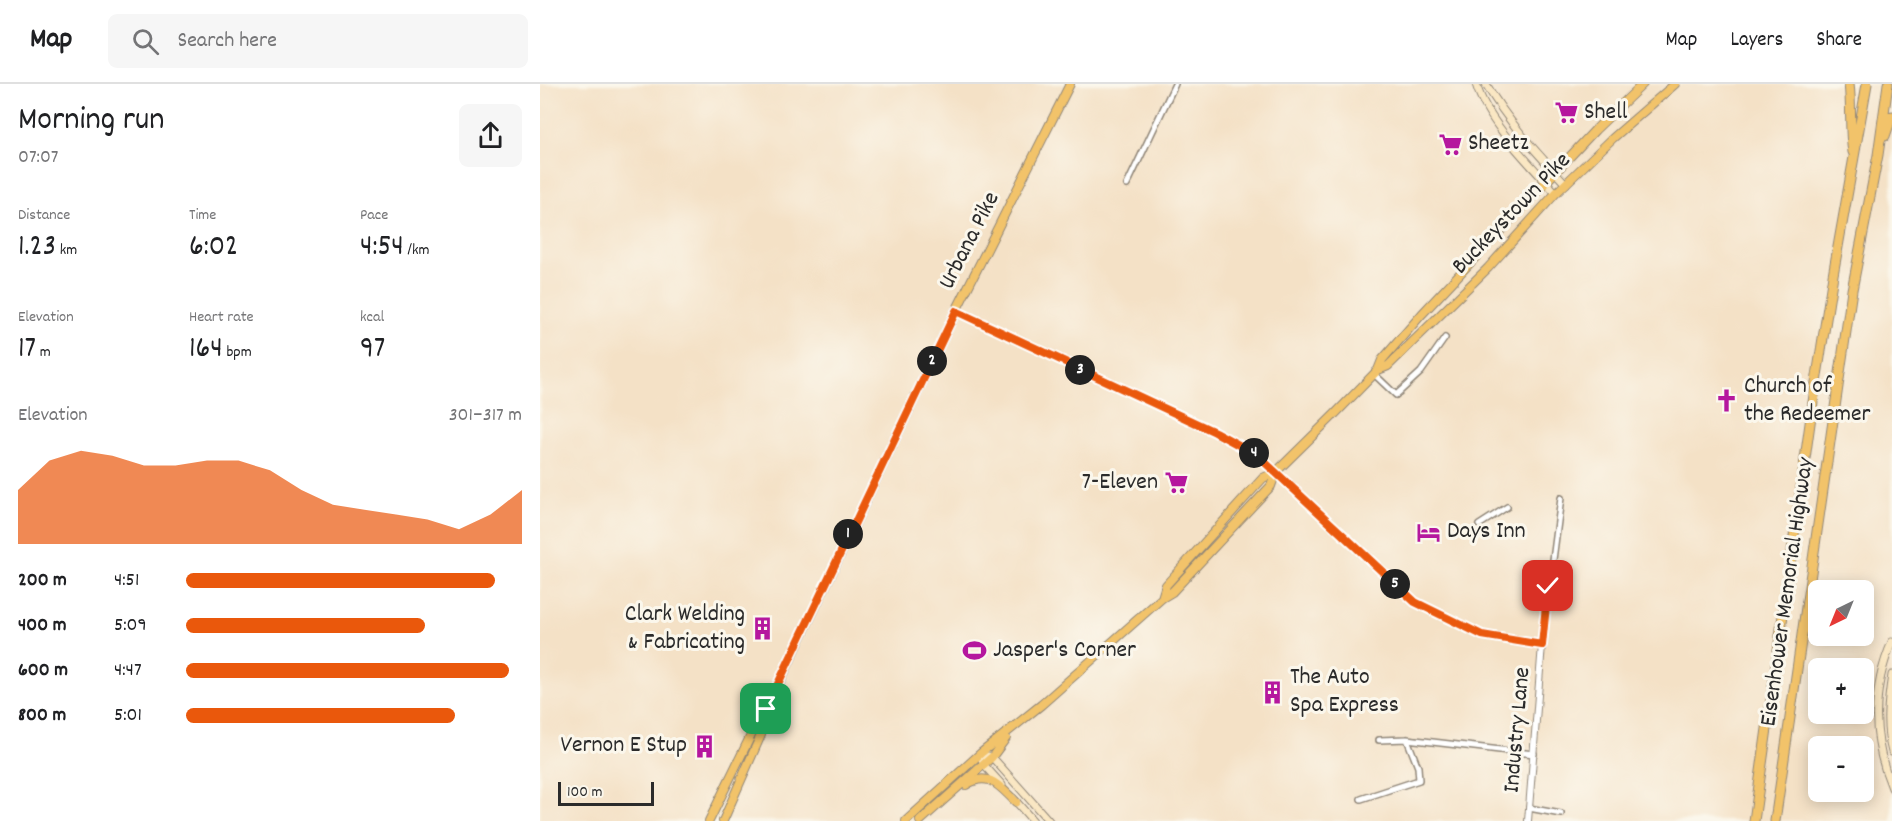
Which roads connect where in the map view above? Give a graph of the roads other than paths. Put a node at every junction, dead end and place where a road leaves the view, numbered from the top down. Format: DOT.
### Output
graph roads {
  1 [pos="1070,84"];
  2 [pos="1176,84"];
  3 [pos="1476,84"];
  4 [pos="1486,84"];
  5 [pos="1493,84"];
  6 [pos="1643,84"];
  7 [pos="1675,84"];
  8 [pos="1849,84"];
  9 [pos="1867,84"];
  10 [pos="1888,84"];
  11 [pos="1495,100"];
  12 [pos="1892,116"];
  13 [pos="1878,155"];
  14 [pos="1855,160"];
  15 [pos="1555,172"];
  16 [pos="1546,182"];
  17 [pos="1566,184"];
  18 [pos="1127,185"];
  19 [pos="1556,193"];
  20 [pos="956,311"];
  21 [pos="1445,338"];
  22 [pos="1376,372"];
  23 [pos="1276,472"];
  24 [pos="1561,498"];
  25 [pos="1507,507"];
  26 [pos="1479,525"];
  27 [pos="1892,642"];
  28 [pos="1542,645"];
  29 [pos="1892,675"];
  30 [pos="766,709"];
  31 [pos="1012,730"];
  32 [pos="1407,739"];
  33 [pos="1379,740"];
  34 [pos="1892,752"];
  35 [pos="981,753"];
  36 [pos="1534,754"];
  37 [pos="992,757"];
  38 [pos="983,764"];
  39 [pos="1892,788"];
  40 [pos="945,799"];
  41 [pos="1360,799"];
  42 [pos="1016,802"];
  43 [pos="1529,808"];
  44 [pos="1561,814"];
  45 [pos="709,821"];
  46 [pos="723,821"];
  47 [pos="906,821"];
  48 [pos="920,821"];
  49 [pos="1033,821"];
  50 [pos="1049,821"];
  51 [pos="1528,821"];
  52 [pos="1754,821"];
  53 [pos="1775,821"];
  1 -- 20 [label="main road, Urbana Pike"];
  2 -- 18 [label="street"];
  3 -- 16 [label="main road"];
  4 -- 11 [label="main road"];
  5 -- 11 [label="main road"];
  6 -- 15 [label="main road, Buckeystown Pike"];
  7 -- 17 [label="main road, Buckeystown Pike"];
  8 -- 14 [label="highway"];
  9 -- 14 [label="highway, Eisenhower Memorial Highway"];
  10 -- 13 [label="highway, Eisenhower Memorial Highway"];
  11 -- 15 [label="main road"];
  12 -- 13 [label="highway"];
  13 -- 53 [label="highway, Eisenhower Memorial Highway"];
  14 -- 52 [label="highway, Eisenhower Memorial Highway"];
  15 -- 16 [label="main road, Buckeystown Pike"];
  15 -- 17 [label="main road"];
  16 -- 19 [label="main road"];
  16 -- 22 [label="main road, Buckeystown Pike"];
  17 -- 19 [label="main road, Buckeystown Pike"];
  19 -- 22 [label="main road, Buckeystown Pike"];
  20 -- 23 [label="street"];
  20 -- 30 [label="main road, Urbana Pike"];
  21 -- 22 [label="street"];
  22 -- 23 [label="main road, Buckeystown Pike"];
  23 -- 28 [label="street"];
  23 -- 31 [label="main road, Buckeystown Pike"];
  24 -- 28 [label="street, Industry Lane"];
  25 -- 26 [label="street"];
  27 -- 39 [label="main road"];
  28 -- 36 [label="street, Industry Lane"];
  29 -- 34 [label="main road"];
  30 -- 45 [label="main road, Urbana Pike"];
  30 -- 46 [label="main road, Urbana Pike"];
  31 -- 35 [label="main road, Buckeystown Pike"];
  31 -- 37 [label="main road, Buckeystown Pike"];
  32 -- 33 [label="street"];
  32 -- 36 [label="street"];
  32 -- 41 [label="street"];
  35 -- 37 [label="main road"];
  35 -- 38 [label="main road"];
  35 -- 47 [label="main road, Buckeystown Pike"];
  36 -- 43 [label="street, Industry Lane"];
  37 -- 38 [label="main road, Buckeystown Pike"];
  37 -- 50 [label="main road"];
  38 -- 40 [label="main road, Buckeystown Pike"];
  38 -- 42 [label="main road"];
  40 -- 42 [label="main road"];
  40 -- 48 [label="main road, Buckeystown Pike"];
  42 -- 49 [label="main road"];
  43 -- 44 [label="street"];
  43 -- 51 [label="street, Industry Lane"];
}
